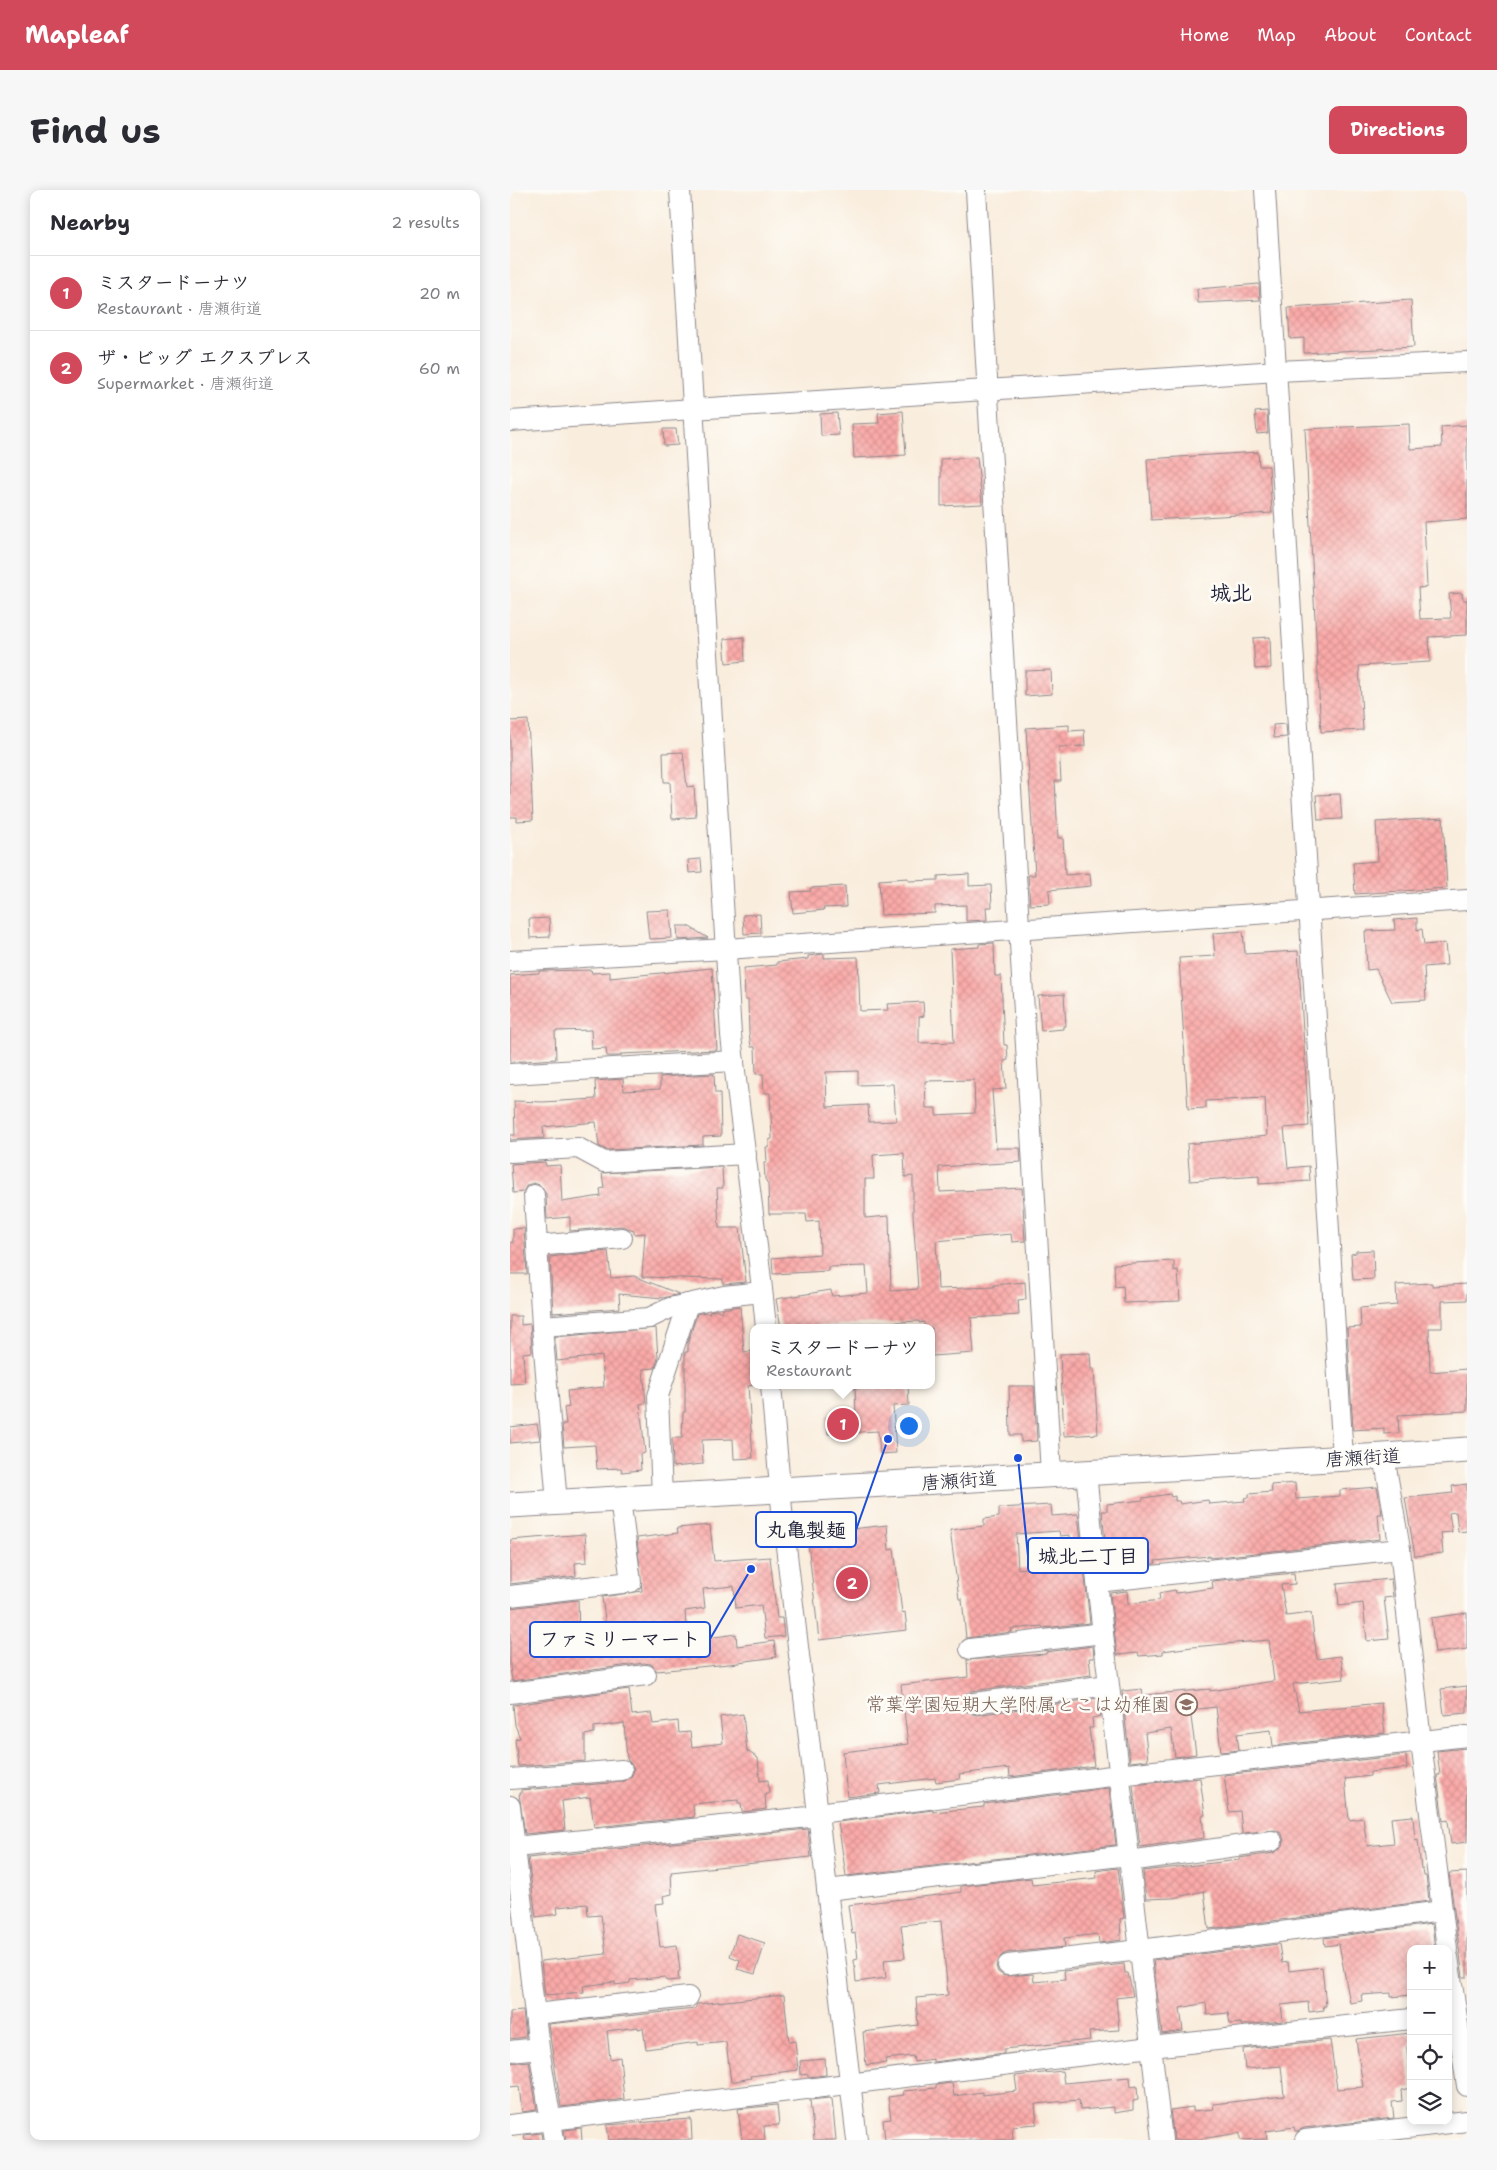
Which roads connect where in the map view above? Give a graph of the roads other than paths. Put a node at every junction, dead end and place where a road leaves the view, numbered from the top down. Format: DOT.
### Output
graph roads {
  1 [pos="680,190"];
  2 [pos="976,190"];
  3 [pos="1265,190"];
  4 [pos="1467,362"];
  5 [pos="1278,371"];
  6 [pos="989,389"];
  7 [pos="695,408"];
  8 [pos="510,421"];
  9 [pos="1467,900"];
  10 [pos="1309,909"];
  11 [pos="1021,928"];
  12 [pos="726,949"];
  13 [pos="510,961"];
  14 [pos="734,1061"];
  15 [pos="510,1074"];
  16 [pos="510,1152"];
  17 [pos="746,1154"];
  18 [pos="534,1195"];
  19 [pos="622,1238"];
  20 [pos="537,1246"];
  21 [pos="762,1292"];
  22 [pos="688,1304"];
  23 [pos="766,1324"];
  24 [pos="542,1326"];
  25 [pos="771,1389"];
  26 [pos="1467,1450"];
  27 [pos="1384,1456"];
  28 [pos="1343,1458"];
  29 [pos="1086,1472"];
  30 [pos="1052,1474"];
  31 [pos="781,1491"];
  32 [pos="662,1497"];
  33 [pos="620,1499"];
  34 [pos="557,1502"];
  35 [pos="510,1505"];
  36 [pos="1400,1550"];
  37 [pos="1097,1582"];
  38 [pos="510,1596"];
  39 [pos="1102,1632"];
  40 [pos="970,1649"];
  41 [pos="646,1675"];
  42 [pos="1108,1685"];
  43 [pos="510,1693"];
  44 [pos="974,1703"];
  45 [pos="1467,1736"];
  46 [pos="1421,1742"];
  47 [pos="622,1770"];
  48 [pos="1119,1775"];
  49 [pos="510,1779"];
  50 [pos="510,1806"];
  51 [pos="818,1815"];
  52 [pos="1272,1841"];
  53 [pos="513,1842"];
  54 [pos="1129,1858"];
  55 [pos="828,1890"];
  56 [pos="1442,1911"];
  57 [pos="1446,1945"];
  58 [pos="518,1946"];
  59 [pos="1140,1950"];
  60 [pos="1008,1965"];
  61 [pos="1452,1982"];
  62 [pos="688,1998"];
  63 [pos="1457,2013"];
  64 [pos="535,2014"];
  65 [pos="1407,2019"];
  66 [pos="1151,2047"];
  67 [pos="539,2048"];
  68 [pos="510,2051"];
  69 [pos="850,2083"];
  70 [pos="1467,2086"];
  71 [pos="1467,2121"];
  72 [pos="510,2125"];
  73 [pos="553,2130"];
  74 [pos="857,2140"];
  75 [pos="1162,2140"];
  76 [pos="1305,2140"];
  1 -- 7 [label="street"];
  2 -- 6 [label="street"];
  3 -- 5 [label="street"];
  4 -- 5 [label="street"];
  5 -- 6 [label="street"];
  5 -- 10 [label="street"];
  6 -- 7 [label="street"];
  6 -- 11 [label="street"];
  7 -- 8 [label="street"];
  7 -- 12 [label="street"];
  9 -- 10 [label="street"];
  10 -- 11 [label="street"];
  10 -- 28 [label="street"];
  11 -- 12 [label="street"];
  11 -- 30 [label="street"];
  12 -- 13 [label="street"];
  12 -- 14 [label="street"];
  14 -- 15 [label="street"];
  14 -- 17 [label="street"];
  16 -- 17 [label="street"];
  17 -- 21 [label="street"];
  18 -- 20 [label="street"];
  19 -- 20 [label="street"];
  20 -- 24 [label="street"];
  21 -- 22 [label="street"];
  21 -- 23 [label="street"];
  22 -- 24 [label="street"];
  22 -- 32 [label="street"];
  24 -- 34 [label="street"];
  25 -- 31 [label="street"];
  26 -- 27 [label="street, 唐瀬街道"];
  27 -- 28 [label="street, 唐瀬街道"];
  27 -- 36 [label="street"];
  28 -- 29 [label="street, 唐瀬街道"];
  29 -- 30 [label="street, 唐瀬街道"];
  29 -- 37 [label="street"];
  30 -- 31 [label="street, 唐瀬街道"];
  31 -- 32 [label="street, 唐瀬街道"];
  31 -- 51 [label="street"];
  32 -- 33 [label="street, 唐瀬街道"];
  33 -- 34 [label="street, 唐瀬街道"];
  33 -- 38 [label="street"];
  34 -- 35 [label="street, 唐瀬街道"];
  36 -- 37 [label="street"];
  36 -- 46 [label="street"];
  37 -- 39 [label="street"];
  39 -- 40 [label="street"];
  39 -- 42 [label="street"];
  41 -- 43 [label="street"];
  42 -- 44 [label="street"];
  42 -- 48 [label="street"];
  45 -- 46 [label="street"];
  46 -- 48 [label="street"];
  46 -- 56 [label="street"];
  47 -- 49 [label="street"];
  48 -- 51 [label="street"];
  48 -- 54 [label="street"];
  50 -- 53 [label="street"];
  51 -- 53 [label="street"];
  51 -- 55 [label="street"];
  52 -- 54 [label="street"];
  53 -- 58 [label="street"];
  54 -- 55 [label="street"];
  54 -- 59 [label="street"];
  55 -- 69 [label="street"];
  56 -- 57 [label="street"];
  56 -- 59 [label="street"];
  58 -- 64 [label="street"];
  59 -- 60 [label="street"];
  59 -- 66 [label="street"];
  61 -- 63 [label="street"];
  62 -- 64 [label="street"];
  63 -- 70 [label="street"];
  64 -- 67 [label="street"];
  65 -- 66 [label="street"];
  66 -- 69 [label="street"];
  66 -- 75 [label="street"];
  67 -- 68 [label="street"];
  67 -- 73 [label="street"];
  69 -- 73 [label="street"];
  69 -- 74 [label="street"];
  71 -- 76 [label="street"];
  72 -- 73 [label="street"];
}
